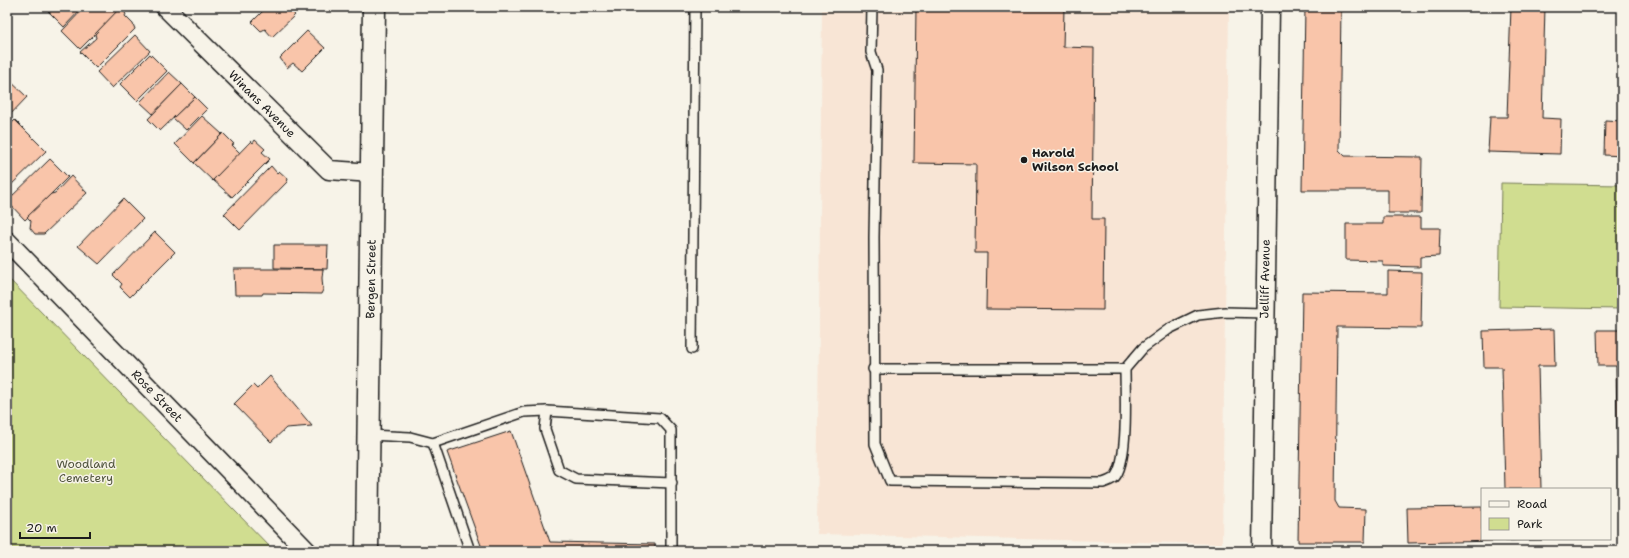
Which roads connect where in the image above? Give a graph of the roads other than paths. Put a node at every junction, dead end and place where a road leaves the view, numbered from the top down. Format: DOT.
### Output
graph roads {
  1 [pos="165,7"];
  2 [pos="374,7"];
  3 [pos="695,7"];
  4 [pos="872,7"];
  5 [pos="1270,7"];
  6 [pos="372,173"];
  7 [pos="7,241"];
  8 [pos="1264,313"];
  9 [pos="692,349"];
  10 [pos="873,369"];
  11 [pos="1125,369"];
  12 [pos="547,411"];
  13 [pos="369,436"];
  14 [pos="433,443"];
  15 [pos="672,483"];
  16 [pos="307,551"];
  17 [pos="367,551"];
  18 [pos="470,551"];
  19 [pos="671,551"];
  20 [pos="1262,551"];
  1 -- 6 [label="street, Winans Avenue"];
  2 -- 6 [label="main road, Bergen Street"];
  3 -- 9 [label="lane"];
  4 -- 10 [label="lane"];
  5 -- 8 [label="street, Jelliff Avenue"];
  6 -- 13 [label="main road, Bergen Street"];
  7 -- 16 [label="street, Rose Street"];
  8 -- 11 [label="lane"];
  8 -- 20 [label="street, Jelliff Avenue"];
  10 -- 11 [label="lane"];
  10 -- 11 [label="lane"];
  12 -- 14 [label="lane"];
  12 -- 15 [label="lane"];
  12 -- 15 [label="lane"];
  13 -- 14 [label="lane"];
  13 -- 17 [label="main road, Bergen Street"];
  14 -- 18 [label="lane"];
  15 -- 19 [label="lane"];
}
